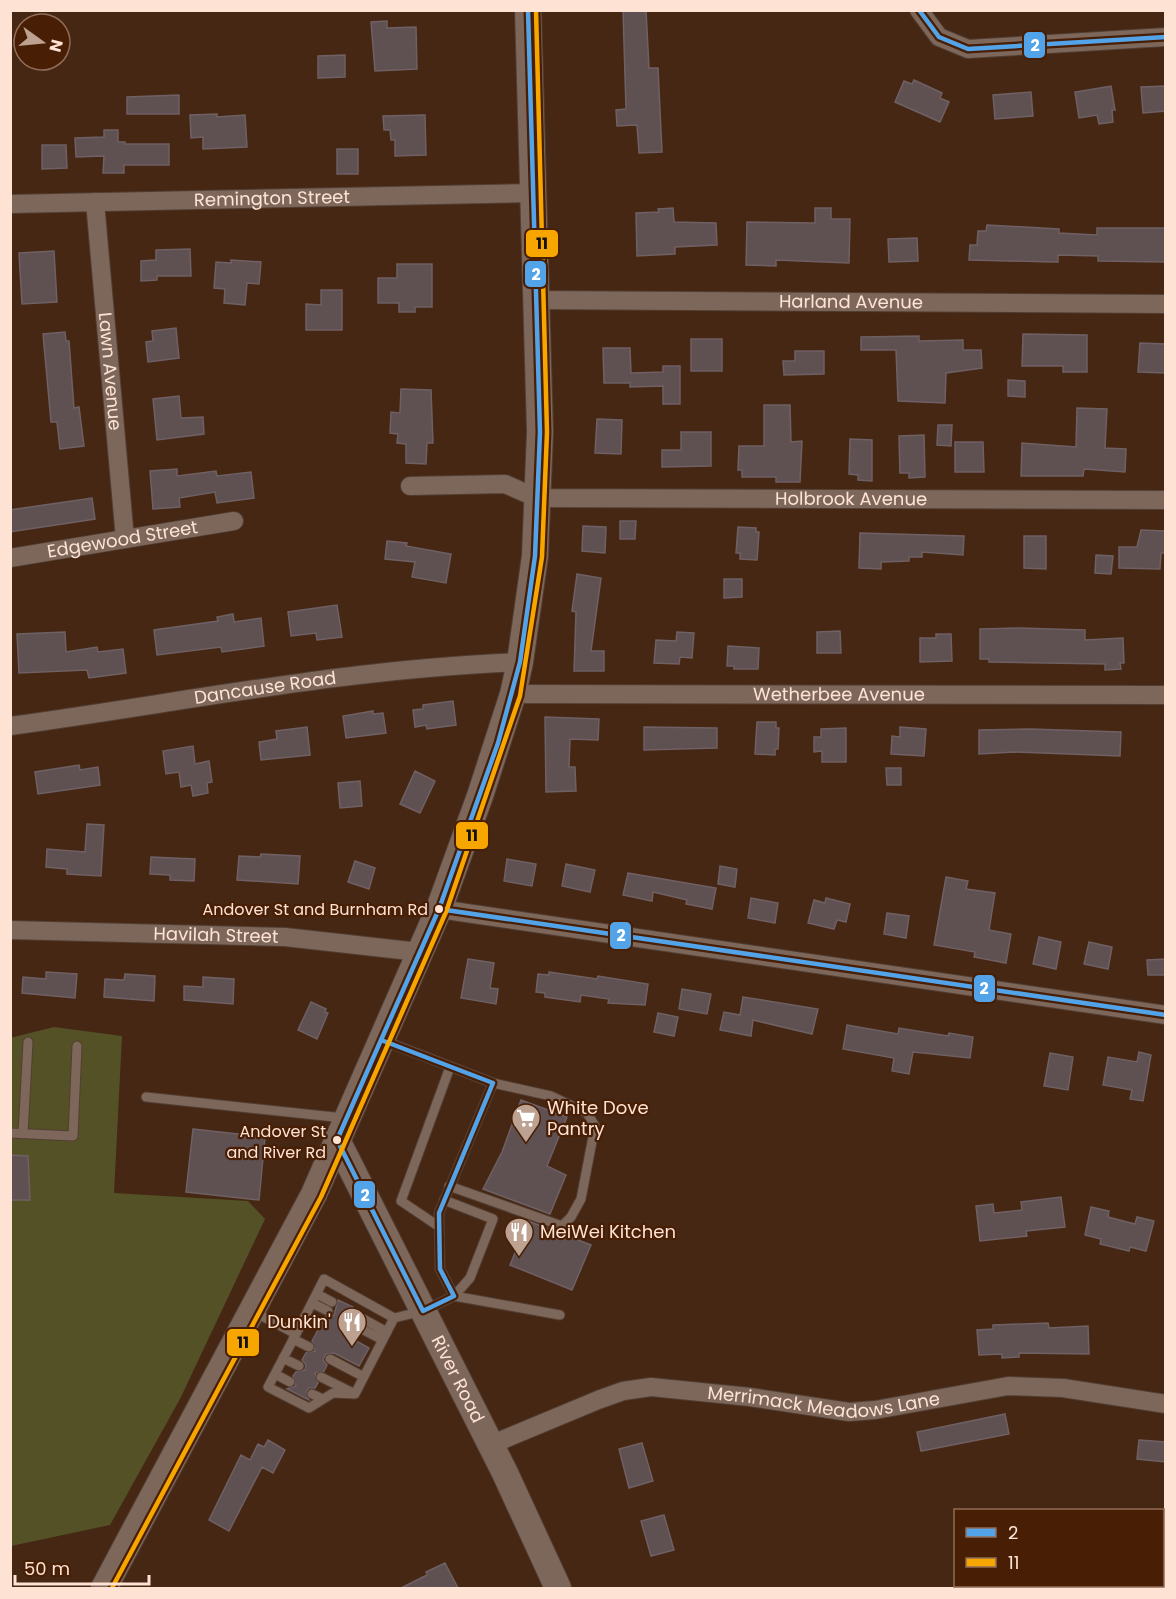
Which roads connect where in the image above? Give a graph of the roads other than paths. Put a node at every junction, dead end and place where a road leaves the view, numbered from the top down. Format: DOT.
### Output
graph roads {
  1 [pos="528,10"];
  2 [pos="919,10"];
  3 [pos="1166,37"];
  4 [pos="533,193"];
  5 [pos="95,202"];
  6 [pos="10,204"];
  7 [pos="536,300"];
  8 [pos="1166,304"];
  9 [pos="411,486"];
  10 [pos="537,498"];
  11 [pos="1166,500"];
  12 [pos="234,521"];
  13 [pos="125,539"];
  14 [pos="10,558"];
  15 [pos="520,662"];
  16 [pos="513,694"];
  17 [pos="1166,695"];
  18 [pos="10,726"];
  19 [pos="439,909"];
  20 [pos="10,930"];
  21 [pos="419,952"];
  22 [pos="1166,1015"];
  23 [pos="381,1040"];
  24 [pos="28,1042"];
  25 [pos="77,1046"];
  26 [pos="450,1067"];
  27 [pos="493,1083"];
  28 [pos="146,1097"];
  29 [pos="341,1129"];
  30 [pos="10,1132"];
  31 [pos="23,1134"];
  32 [pos="449,1186"];
  33 [pos="444,1200"];
  34 [pos="438,1227"];
  35 [pos="454,1296"];
  36 [pos="314,1299"];
  37 [pos="330,1307"];
  38 [pos="252,1311"];
  39 [pos="423,1311"];
  40 [pos="560,1315"];
  41 [pos="394,1318"];
  42 [pos="352,1319"];
  43 [pos="295,1336"];
  44 [pos="385,1336"];
  45 [pos="309,1347"];
  46 [pos="283,1358"];
  47 [pos="330,1359"];
  48 [pos="299,1366"];
  49 [pos="274,1374"];
  50 [pos="321,1377"];
  51 [pos="364,1377"];
  52 [pos="290,1383"];
  53 [pos="312,1394"];
  54 [pos="355,1394"];
  55 [pos="323,1399"];
  56 [pos="1166,1404"];
  57 [pos="490,1445"];
  58 [pos="105,1588"];
  59 [pos="558,1588"];
  1 -- 4 [label="main road"];
  2 -- 3 [label="street"];
  4 -- 5 [label="street, Remington Street"];
  4 -- 7 [label="main road"];
  5 -- 6 [label="street, Remington Street"];
  5 -- 13 [label="street, Lawn Avenue"];
  7 -- 8 [label="street, Harland Avenue"];
  7 -- 10 [label="main road"];
  9 -- 10 [label="street"];
  10 -- 11 [label="street, Holbrook Avenue"];
  10 -- 15 [label="main road"];
  12 -- 13 [label="street, Edgewood Street"];
  13 -- 14 [label="street, Edgewood Street"];
  15 -- 16 [label="main road"];
  15 -- 18 [label="street, Dancause Road"];
  16 -- 17 [label="street, Wetherbee Avenue"];
  16 -- 19 [label="main road"];
  19 -- 21 [label="main road"];
  19 -- 22 [label="street"];
  20 -- 21 [label="street, Havilah Street"];
  21 -- 23 [label="main road"];
  23 -- 26 [label="lane"];
  23 -- 29 [label="main road"];
  24 -- 31 [label="lane"];
  25 -- 31 [label="lane"];
  26 -- 27 [label="lane"];
  26 -- 34 [label="lane"];
  27 -- 32 [label="lane"];
  27 -- 32 [label="lane"];
  28 -- 29 [label="lane"];
  29 -- 38 [label="main road"];
  29 -- 39 [label="main road, River Road"];
  30 -- 31 [label="lane"];
  32 -- 33 [label="lane"];
  33 -- 34 [label="lane"];
  33 -- 35 [label="lane"];
  34 -- 35 [label="lane"];
  35 -- 39 [label="lane"];
  35 -- 40 [label="lane"];
  36 -- 37 [label="lane"];
  36 -- 41 [label="lane"];
  36 -- 43 [label="lane"];
  38 -- 43 [label="lane"];
  38 -- 58 [label="main road"];
  39 -- 41 [label="lane"];
  39 -- 57 [label="main road, River Road"];
  41 -- 44 [label="lane"];
  42 -- 44 [label="lane"];
  43 -- 45 [label="lane"];
  43 -- 46 [label="lane"];
  44 -- 51 [label="lane"];
  46 -- 48 [label="lane"];
  46 -- 49 [label="lane"];
  47 -- 51 [label="lane"];
  49 -- 52 [label="lane"];
  49 -- 55 [label="lane"];
  50 -- 54 [label="lane"];
  51 -- 54 [label="lane"];
  53 -- 55 [label="lane"];
  54 -- 55 [label="lane"];
  56 -- 57 [label="street, Merrimack Meadows Lane"];
  57 -- 59 [label="main road, River Road"];
}
